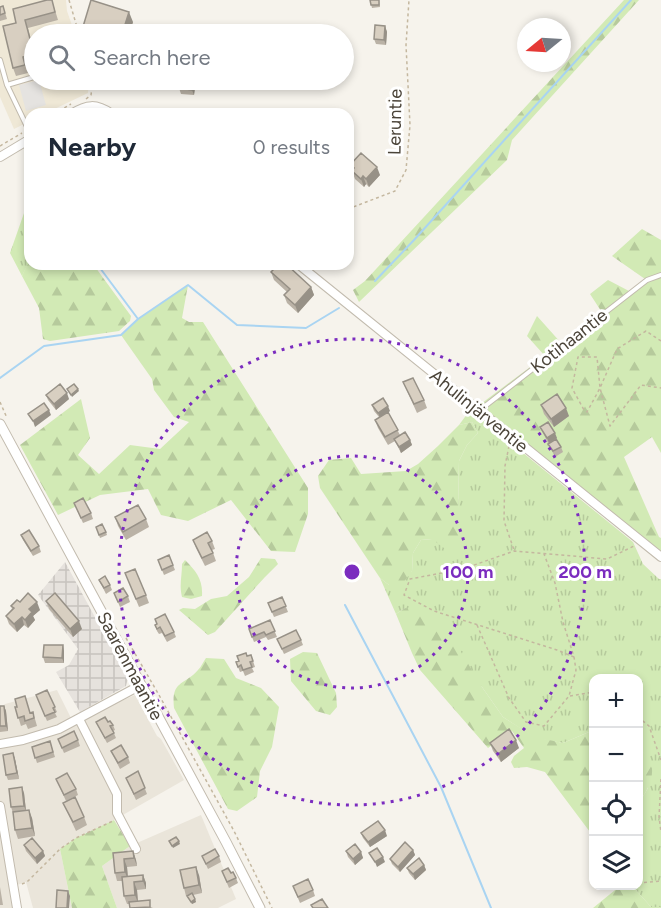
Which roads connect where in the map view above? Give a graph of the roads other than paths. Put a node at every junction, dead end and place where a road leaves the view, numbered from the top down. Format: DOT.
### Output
graph roads {
  1 [pos="0,60"];
  2 [pos="24,80"];
  3 [pos="7,86"];
  4 [pos="83,108"];
  5 [pos="102,108"];
  6 [pos="24,121"];
  7 [pos="24,143"];
  8 [pos="0,157"];
  9 [pos="305,270"];
  10 [pos="661,275"];
  11 [pos="479,411"];
  12 [pos="3,421"];
  13 [pos="661,557"];
  14 [pos="141,685"];
  15 [pos="79,718"];
  16 [pos="0,744"];
  17 [pos="0,806"];
  18 [pos="136,849"];
  19 [pos="17,908"];
  20 [pos="260,908"];
  1 -- 3 [label="lane"];
  2 -- 3 [label="lane"];
  3 -- 6 [label="lane"];
  4 -- 5 [label="street"];
  7 -- 8 [label="street"];
  9 -- 11 [label="street, Ahulinjärventie"];
  10 -- 11 [label="lane, Kotihaantie"];
  11 -- 13 [label="street, Ahulinjärventie"];
  12 -- 14 [label="street, Saarenmaantie"];
  14 -- 15 [label="street"];
  14 -- 20 [label="street, Saarenmaantie"];
  15 -- 16 [label="street"];
  15 -- 18 [label="street"];
  17 -- 19 [label="street"];
}
